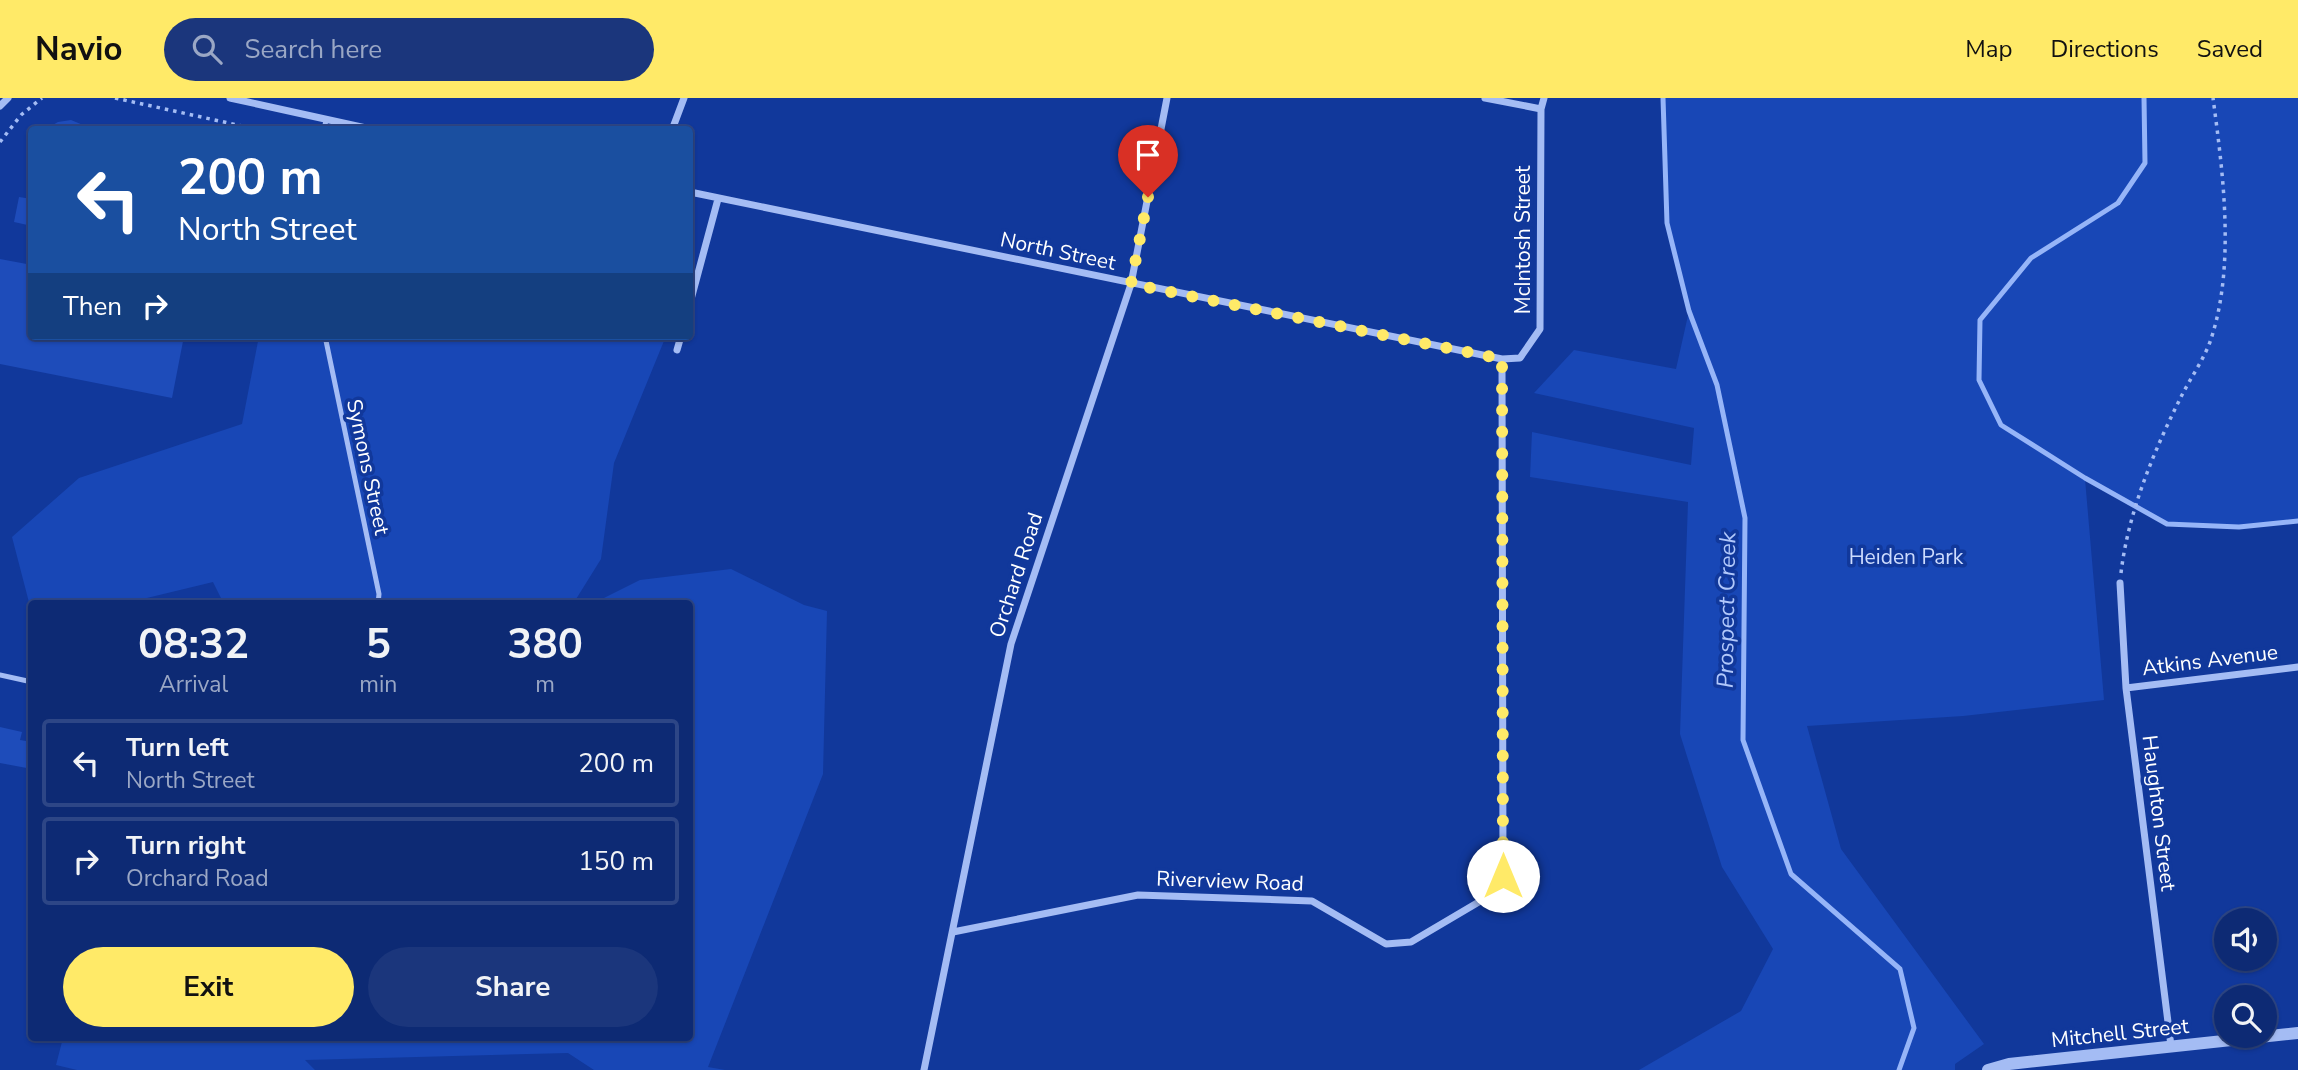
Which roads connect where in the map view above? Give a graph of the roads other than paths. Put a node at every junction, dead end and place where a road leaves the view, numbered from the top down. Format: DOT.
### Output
graph roads {
  1 [pos="8,98"];
  2 [pos="230,98"];
  3 [pos="278,98"];
  4 [pos="684,98"];
  5 [pos="1167,98"];
  6 [pos="1485,98"];
  7 [pos="1544,98"];
  8 [pos="0,106"];
  9 [pos="274,109"];
  10 [pos="1541,109"];
  11 [pos="326,120"];
  12 [pos="325,126"];
  13 [pos="355,126"];
  14 [pos="674,126"];
  15 [pos="693,193"];
  16 [pos="718,199"];
  17 [pos="1131,284"];
  18 [pos="693,292"];
  19 [pos="326,340"];
  20 [pos="680,340"];
  21 [pos="677,350"];
  22 [pos="1502,359"];
  23 [pos="2120,583"];
  24 [pos="379,600"];
  25 [pos="2298,667"];
  26 [pos="0,675"];
  27 [pos="28,681"];
  28 [pos="2126,688"];
  29 [pos="953,932"];
  30 [pos="2298,1033"];
  31 [pos="2171,1046"];
  32 [pos="924,1070"];
  33 [pos="1989,1070"];
  1 -- 8 [label="street"];
  2 -- 9 [label="street"];
  3 -- 9 [label="street"];
  4 -- 14 [label="street"];
  5 -- 17 [label="street, Orchard Road"];
  6 -- 10 [label="street"];
  7 -- 10 [label="street, McIntosh Street"];
  9 -- 11 [label="street"];
  10 -- 22 [label="street, McIntosh Street"];
  11 -- 12 [label="lane"];
  11 -- 13 [label="street"];
  15 -- 16 [label="street, North Street"];
  16 -- 17 [label="street, North Street"];
  16 -- 18 [label="street"];
  17 -- 22 [label="street, North Street"];
  17 -- 29 [label="street, Orchard Road"];
  19 -- 24 [label="lane, Symons Street"];
  20 -- 21 [label="street"];
  22 -- 29 [label="street, Riverview Road"];
  23 -- 28 [label="street, Haughton Street"];
  25 -- 28 [label="street, Atkins Avenue"];
  26 -- 27 [label="lane"];
  28 -- 31 [label="street, Haughton Street"];
  29 -- 32 [label="street, Orchard Road"];
  30 -- 31 [label="street, Mitchell Street"];
  31 -- 33 [label="street, Mitchell Street"];
}
